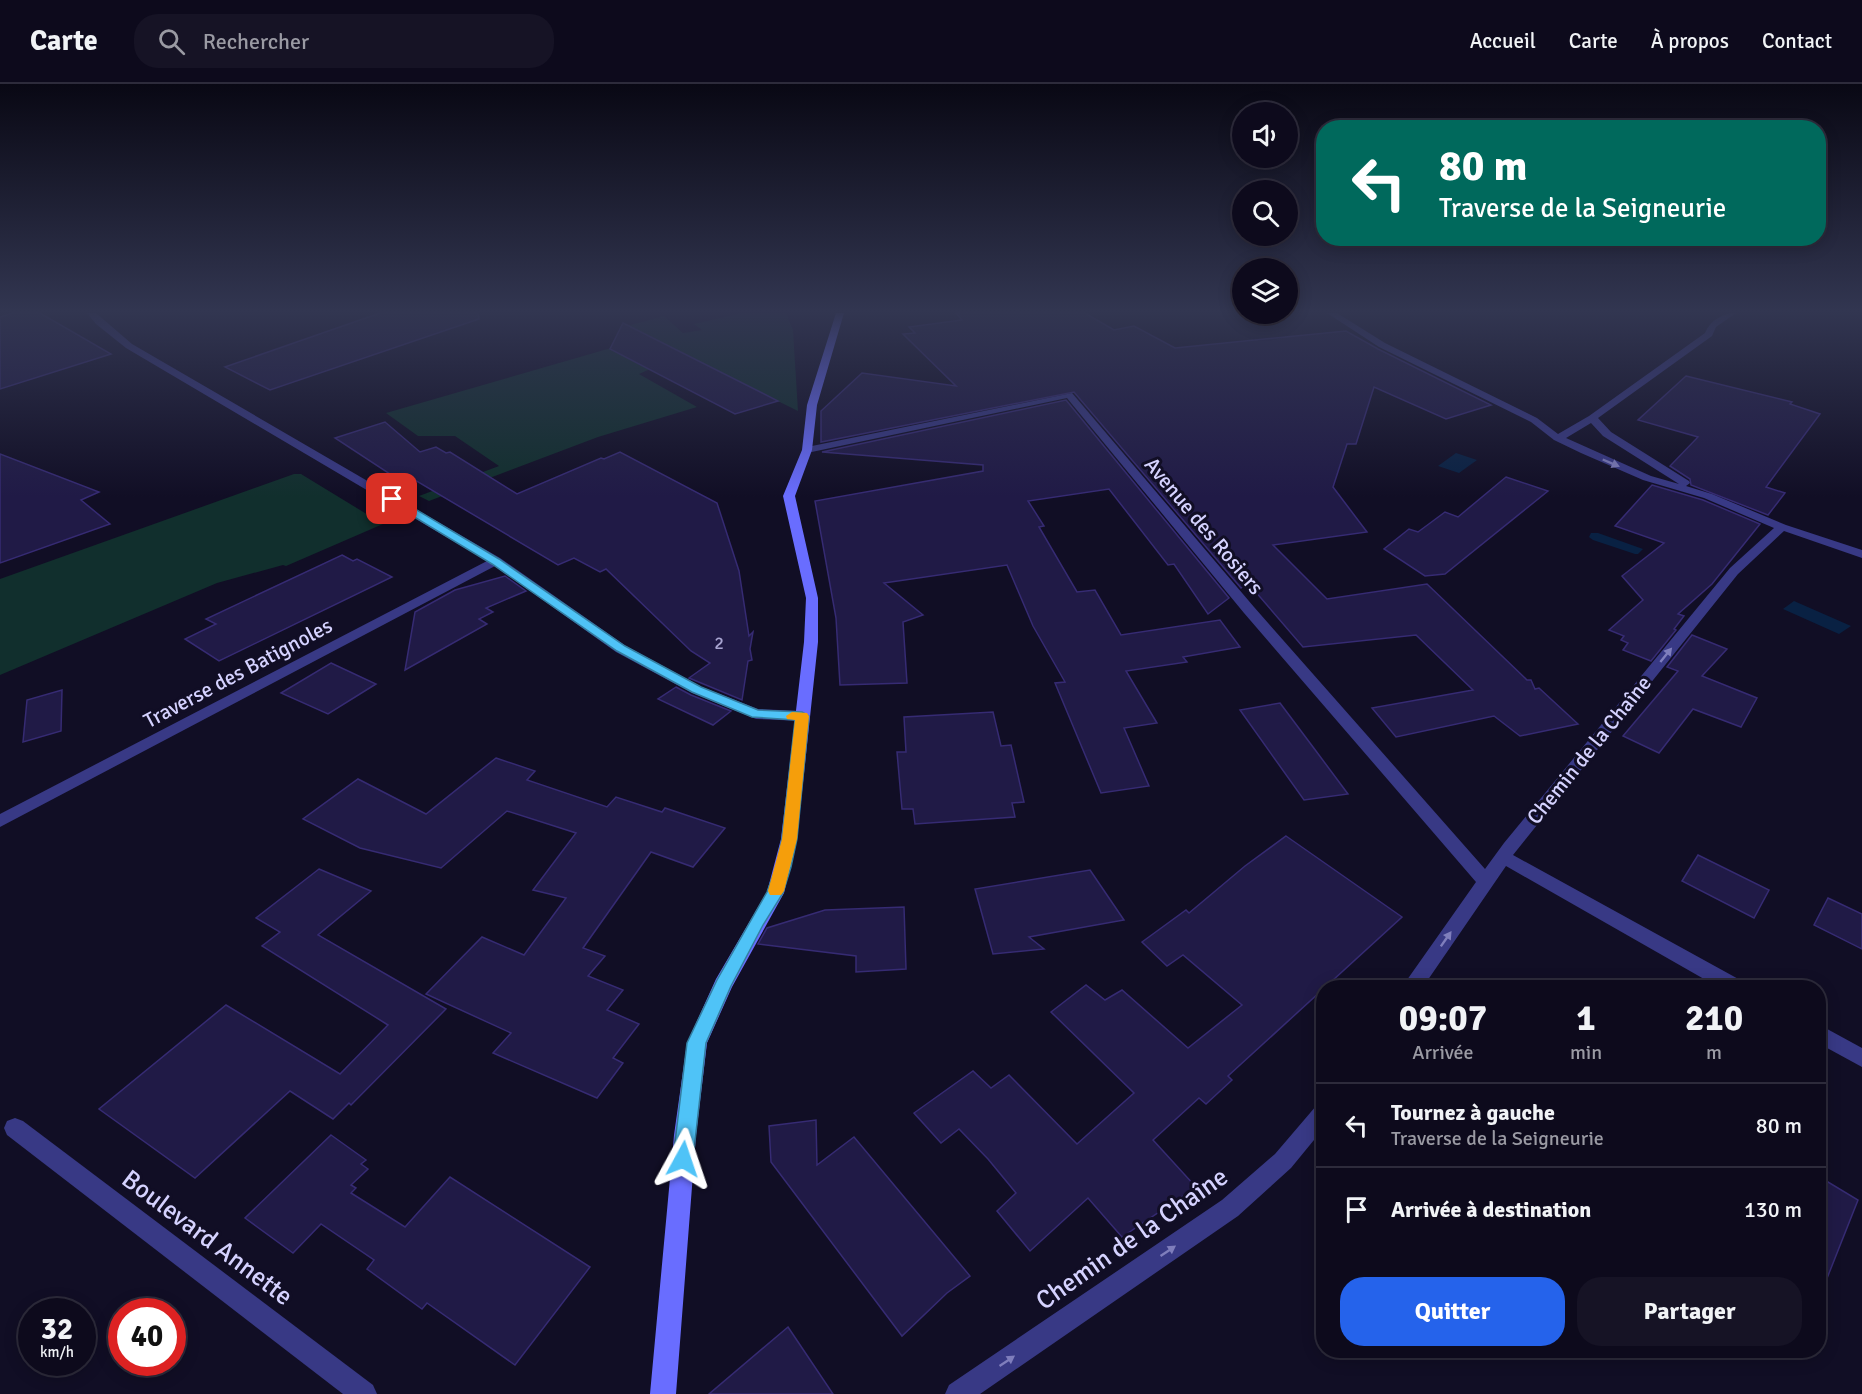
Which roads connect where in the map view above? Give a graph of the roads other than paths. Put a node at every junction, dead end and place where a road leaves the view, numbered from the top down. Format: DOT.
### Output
graph roads {
  1 [pos="177,374"];
  2 [pos="821,374"];
  3 [pos="1441,374"];
  4 [pos="1653,374"];
  5 [pos="1592,418"];
  6 [pos="1558,438"];
  7 [pos="807,450"];
  8 [pos="1708,496"];
  9 [pos="1782,527"];
  10 [pos="1862,554"];
  11 [pos="496,561"];
  12 [pos="802,716"];
  13 [pos="0,821"];
  14 [pos="1503,857"];
  15 [pos="1486,882"];
  16 [pos="1417,980"];
  17 [pos="1723,980"];
  18 [pos="1826,1038"];
  19 [pos="1862,1058"];
  20 [pos="1316,1121"];
  21 [pos="15,1128"];
  22 [pos="364,1394"];
  23 [pos="663,1394"];
  24 [pos="958,1394"];
  1 -- 11 [label="street"];
  2 -- 7 [label="street"];
  3 -- 6 [label="street"];
  4 -- 5 [label="street"];
  5 -- 6 [label="street"];
  5 -- 8 [label="street"];
  6 -- 8 [label="street, one-way"];
  7 -- 12 [label="street"];
  7 -- 15 [label="street, Avenue des Rosiers"];
  8 -- 9 [label="street"];
  9 -- 10 [label="street"];
  14 -- 9 [label="street, Chemin de la Chaîne, one-way"];
  11 -- 12 [label="street"];
  11 -- 13 [label="street, Traverse des Batignoles"];
  12 -- 23 [label="street"];
  14 -- 15 [label="street, Chemin de la Chaîne"];
  14 -- 17 [label="street"];
  16 -- 15 [label="street, Chemin de la Chaîne, one-way"];
  18 -- 19 [label="street"];
  24 -- 20 [label="street, Chemin de la Chaîne, one-way"];
  21 -- 22 [label="street, Boulevard Annette"];
}
